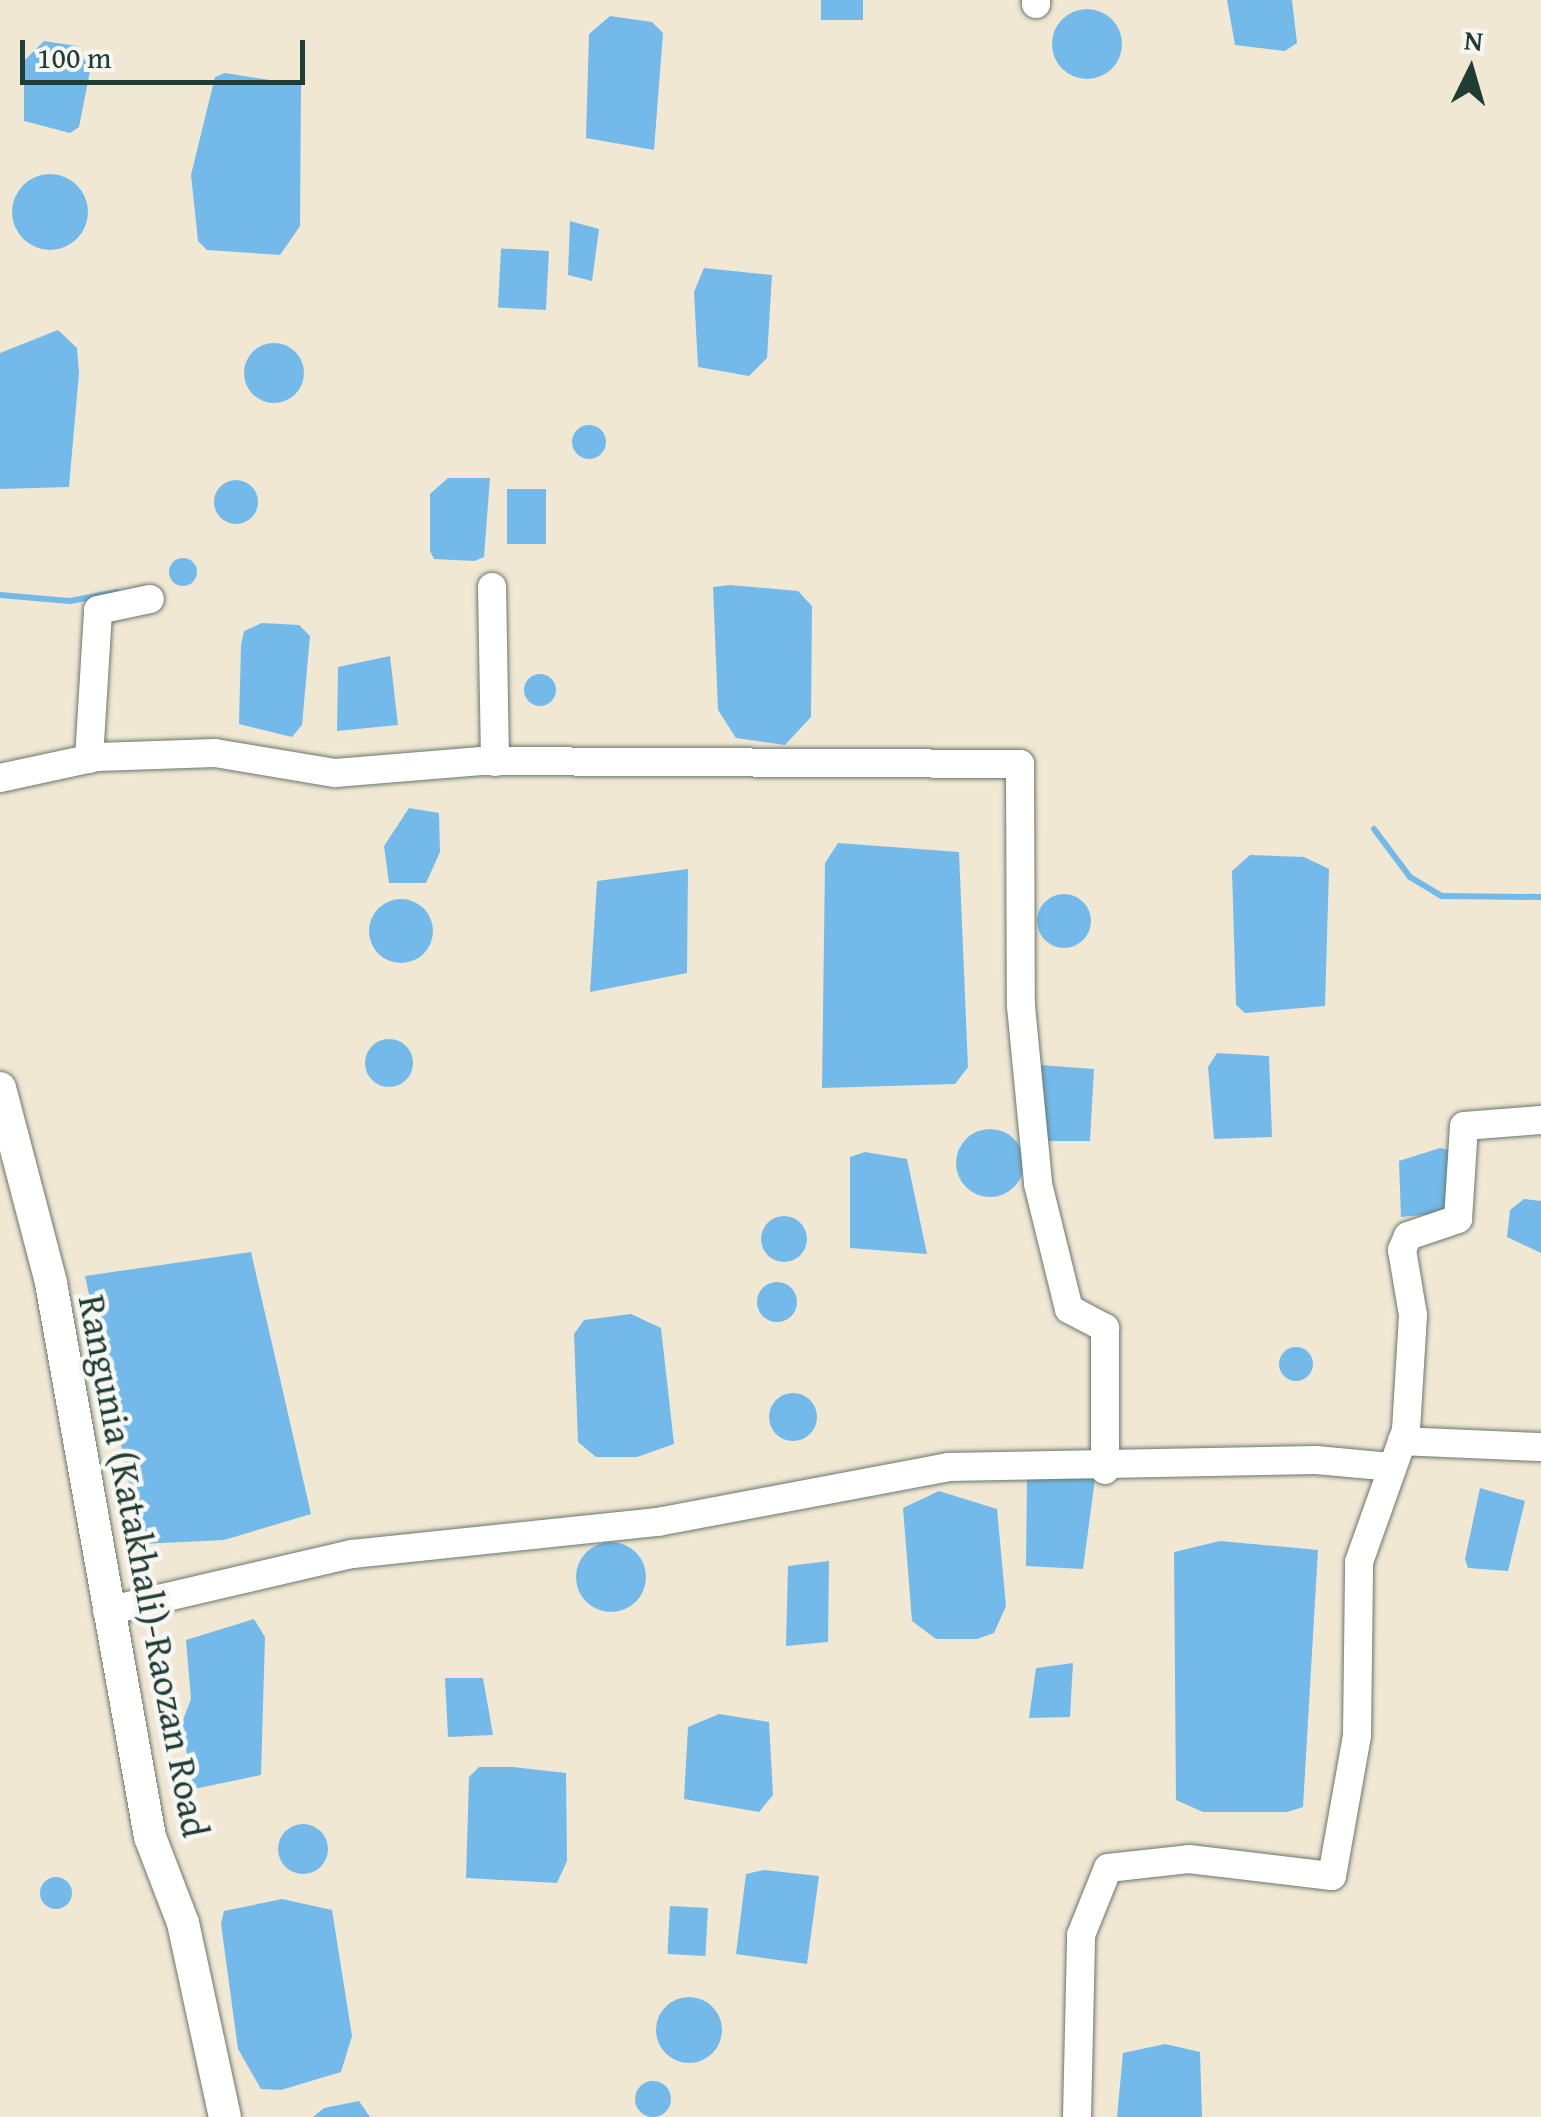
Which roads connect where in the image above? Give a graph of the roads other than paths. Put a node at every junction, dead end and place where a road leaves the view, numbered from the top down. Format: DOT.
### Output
graph roads {
  1 [pos="492,588"];
  2 [pos="150,600"];
  3 [pos="88,759"];
  4 [pos="495,762"];
  5 [pos="0,778"];
  6 [pos="0,1088"];
  7 [pos="1541,1120"];
  8 [pos="1402,1440"];
  9 [pos="1541,1447"];
  10 [pos="1391,1467"];
  11 [pos="1105,1470"];
  12 [pos="107,1612"];
  13 [pos="224,2117"];
  14 [pos="1077,2117"];
  1 -- 4 [label="street"];
  2 -- 3 [label="street"];
  3 -- 4 [label="street"];
  3 -- 5 [label="street"];
  4 -- 11 [label="street"];
  6 -- 12 [label="main road, Rangunia (Katakhali)-Raozan Road"];
  7 -- 8 [label="street"];
  8 -- 9 [label="street"];
  8 -- 10 [label="street"];
  10 -- 11 [label="street"];
  10 -- 14 [label="street"];
  11 -- 12 [label="street"];
  12 -- 13 [label="main road, Rangunia (Katakhali)-Raozan Road"];
}
